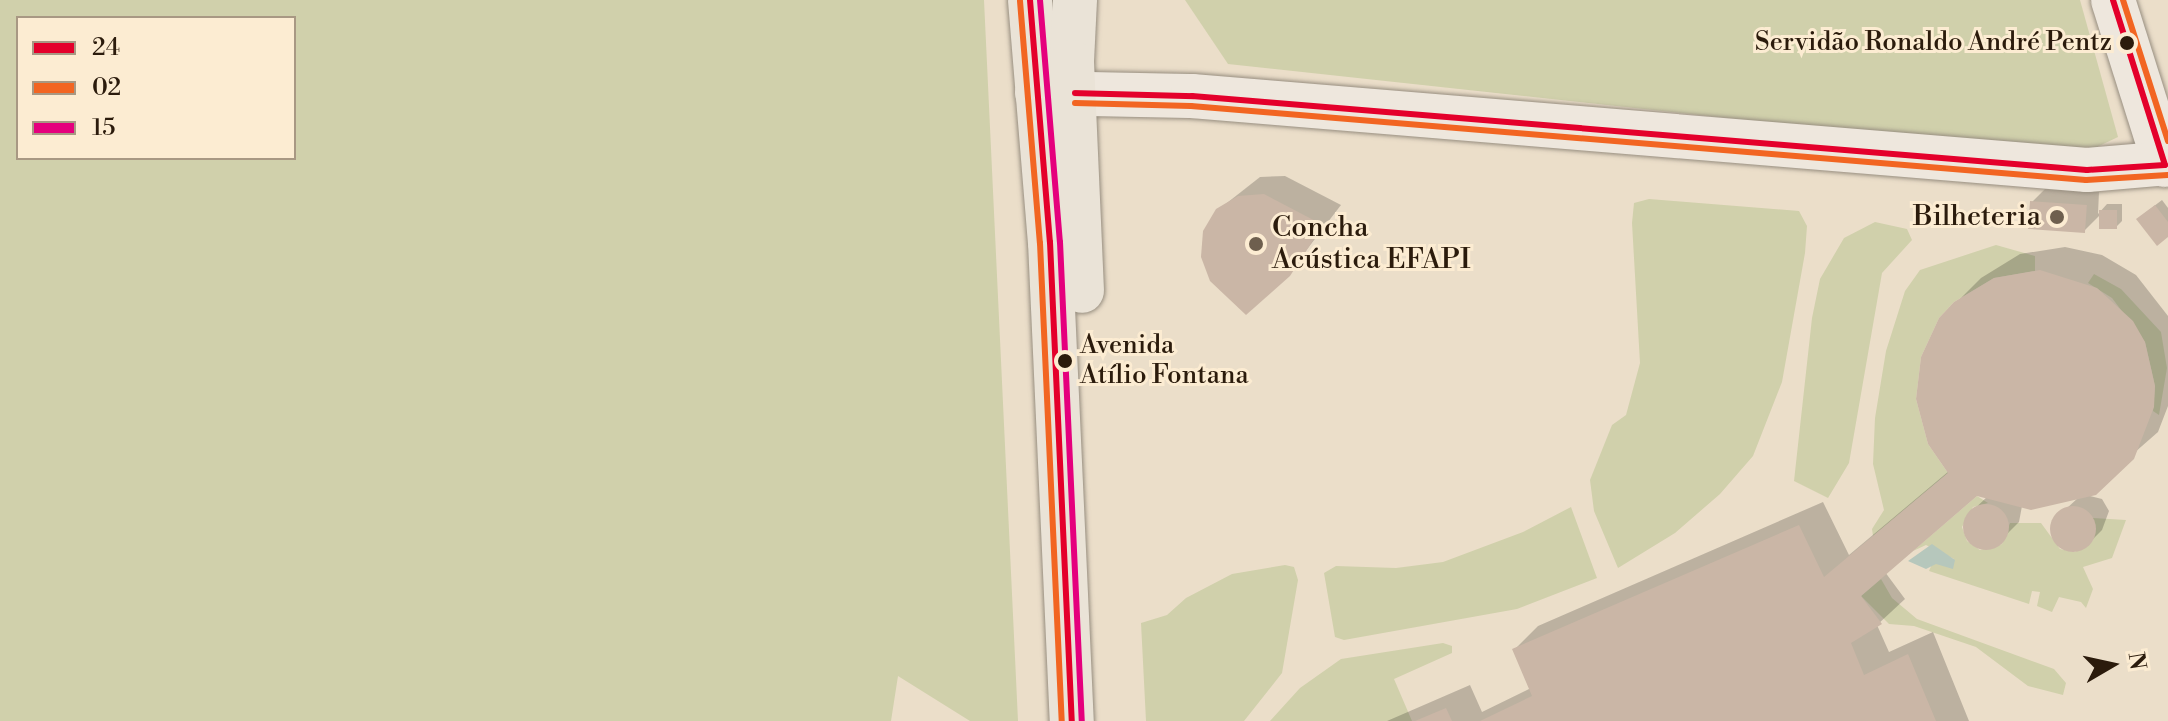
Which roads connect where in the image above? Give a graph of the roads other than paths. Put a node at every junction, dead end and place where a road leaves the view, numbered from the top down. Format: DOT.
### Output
graph roads {
  1 [pos="1030,0"];
  2 [pos="1075,0"];
  3 [pos="2113,0"];
  4 [pos="1055,93"];
  5 [pos="2166,164"];
  6 [pos="1072,721"];
  7 [pos="1102,721"];
  1 -- 4 [label="main road"];
  2 -- 4 [label="main road"];
  3 -- 5 [label="street"];
  4 -- 5 [label="street"];
  4 -- 6 [label="main road"];
  4 -- 7 [label="main road"];
}
